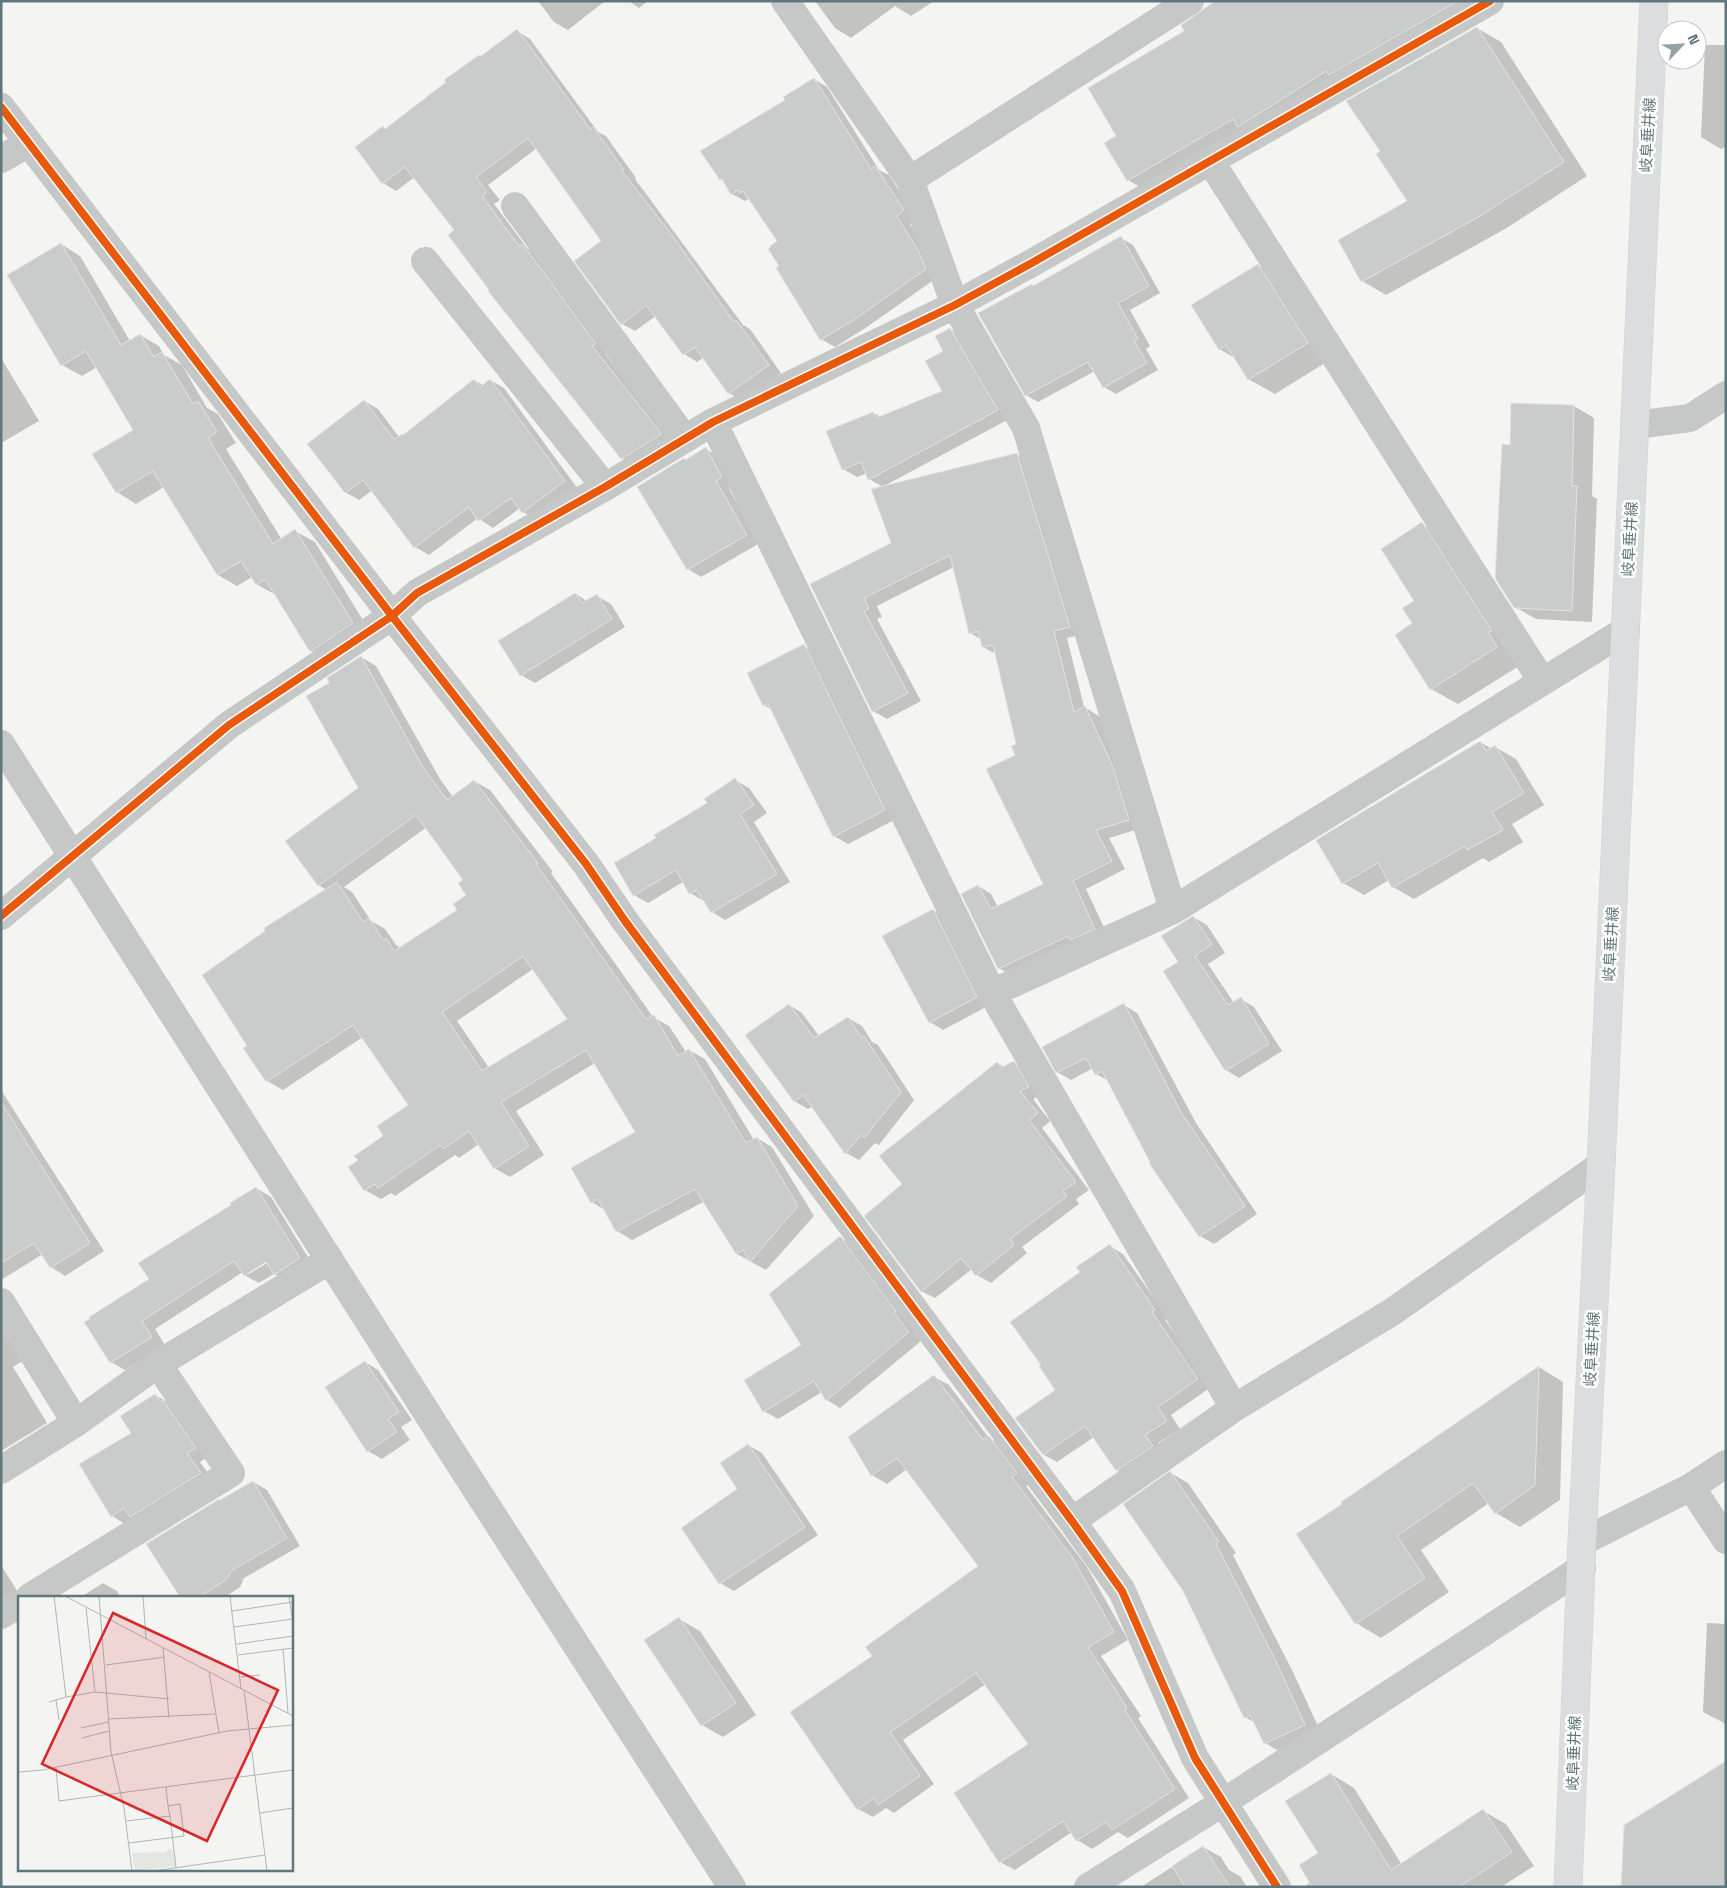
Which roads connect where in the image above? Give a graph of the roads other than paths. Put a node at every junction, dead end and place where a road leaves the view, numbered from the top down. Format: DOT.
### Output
graph roads {
  1 [pos="785,1"];
  2 [pos="1190,1"];
  3 [pos="1490,1"];
  4 [pos="1654,1"];
  5 [pos="1,107"];
  6 [pos="29,143"];
  7 [pos="1,159"];
  8 [pos="1211,162"];
  9 [pos="910,180"];
  10 [pos="514,206"];
  11 [pos="425,261"];
  12 [pos="955,305"];
  13 [pos="1726,395"];
  14 [pos="713,422"];
  15 [pos="1635,425"];
  16 [pos="685,439"];
  17 [pos="605,487"];
  18 [pos="392,616"];
  19 [pos="1626,630"];
  20 [pos="1542,681"];
  21 [pos="1,744"];
  22 [pos="73,856"];
  23 [pos="1173,910"];
  24 [pos="1,916"];
  25 [pos="992,993"];
  26 [pos="1602,1165"];
  27 [pos="330,1260"];
  28 [pos="1,1302"];
  29 [pos="158,1364"];
  30 [pos="1234,1408"];
  31 [pos="76,1423"];
  32 [pos="1726,1464"];
  33 [pos="1,1470"];
  34 [pos="1691,1487"];
  35 [pos="1072,1521"];
  36 [pos="1726,1540"];
  37 [pos="1582,1555"];
  38 [pos="32,1596"];
  39 [pos="18,1605"];
  40 [pos="1,1615"];
  41 [pos="1224,1802"];
  42 [pos="732,1887"];
  43 [pos="1088,1887"];
  44 [pos="1277,1887"];
  45 [pos="1568,1887"];
  1 -- 9 [label="street"];
  2 -- 9 [label="street"];
  3 -- 8 [label="street"];
  4 -- 15 [label="main road, 岐阜垂井線"];
  5 -- 6 [label="street"];
  6 -- 7 [label="street"];
  6 -- 18 [label="street"];
  8 -- 12 [label="street"];
  8 -- 20 [label="street"];
  9 -- 12 [label="street"];
  10 -- 16 [label="street"];
  11 -- 17 [label="street"];
  12 -- 14 [label="street"];
  12 -- 23 [label="street"];
  13 -- 15 [label="street"];
  14 -- 16 [label="street"];
  14 -- 25 [label="street"];
  15 -- 19 [label="main road, 岐阜垂井線"];
  16 -- 17 [label="street"];
  17 -- 18 [label="street"];
  18 -- 22 [label="street"];
  18 -- 35 [label="street"];
  19 -- 20 [label="street"];
  19 -- 26 [label="main road, 岐阜垂井線"];
  20 -- 23 [label="street"];
  21 -- 22 [label="street"];
  22 -- 24 [label="street"];
  22 -- 27 [label="street"];
  23 -- 25 [label="street"];
  25 -- 30 [label="street"];
  26 -- 30 [label="street"];
  26 -- 37 [label="main road, 岐阜垂井線"];
  27 -- 29 [label="street"];
  27 -- 42 [label="street"];
  28 -- 31 [label="street"];
  29 -- 31 [label="street"];
  29 -- 38 [label="street"];
  30 -- 35 [label="street"];
  31 -- 33 [label="street"];
  32 -- 34 [label="street"];
  34 -- 36 [label="street"];
  34 -- 37 [label="street"];
  35 -- 41 [label="street"];
  37 -- 41 [label="street"];
  37 -- 45 [label="main road, 岐阜垂井線"];
  39 -- 40 [label="street"];
  41 -- 43 [label="street"];
  41 -- 44 [label="street"];
}
